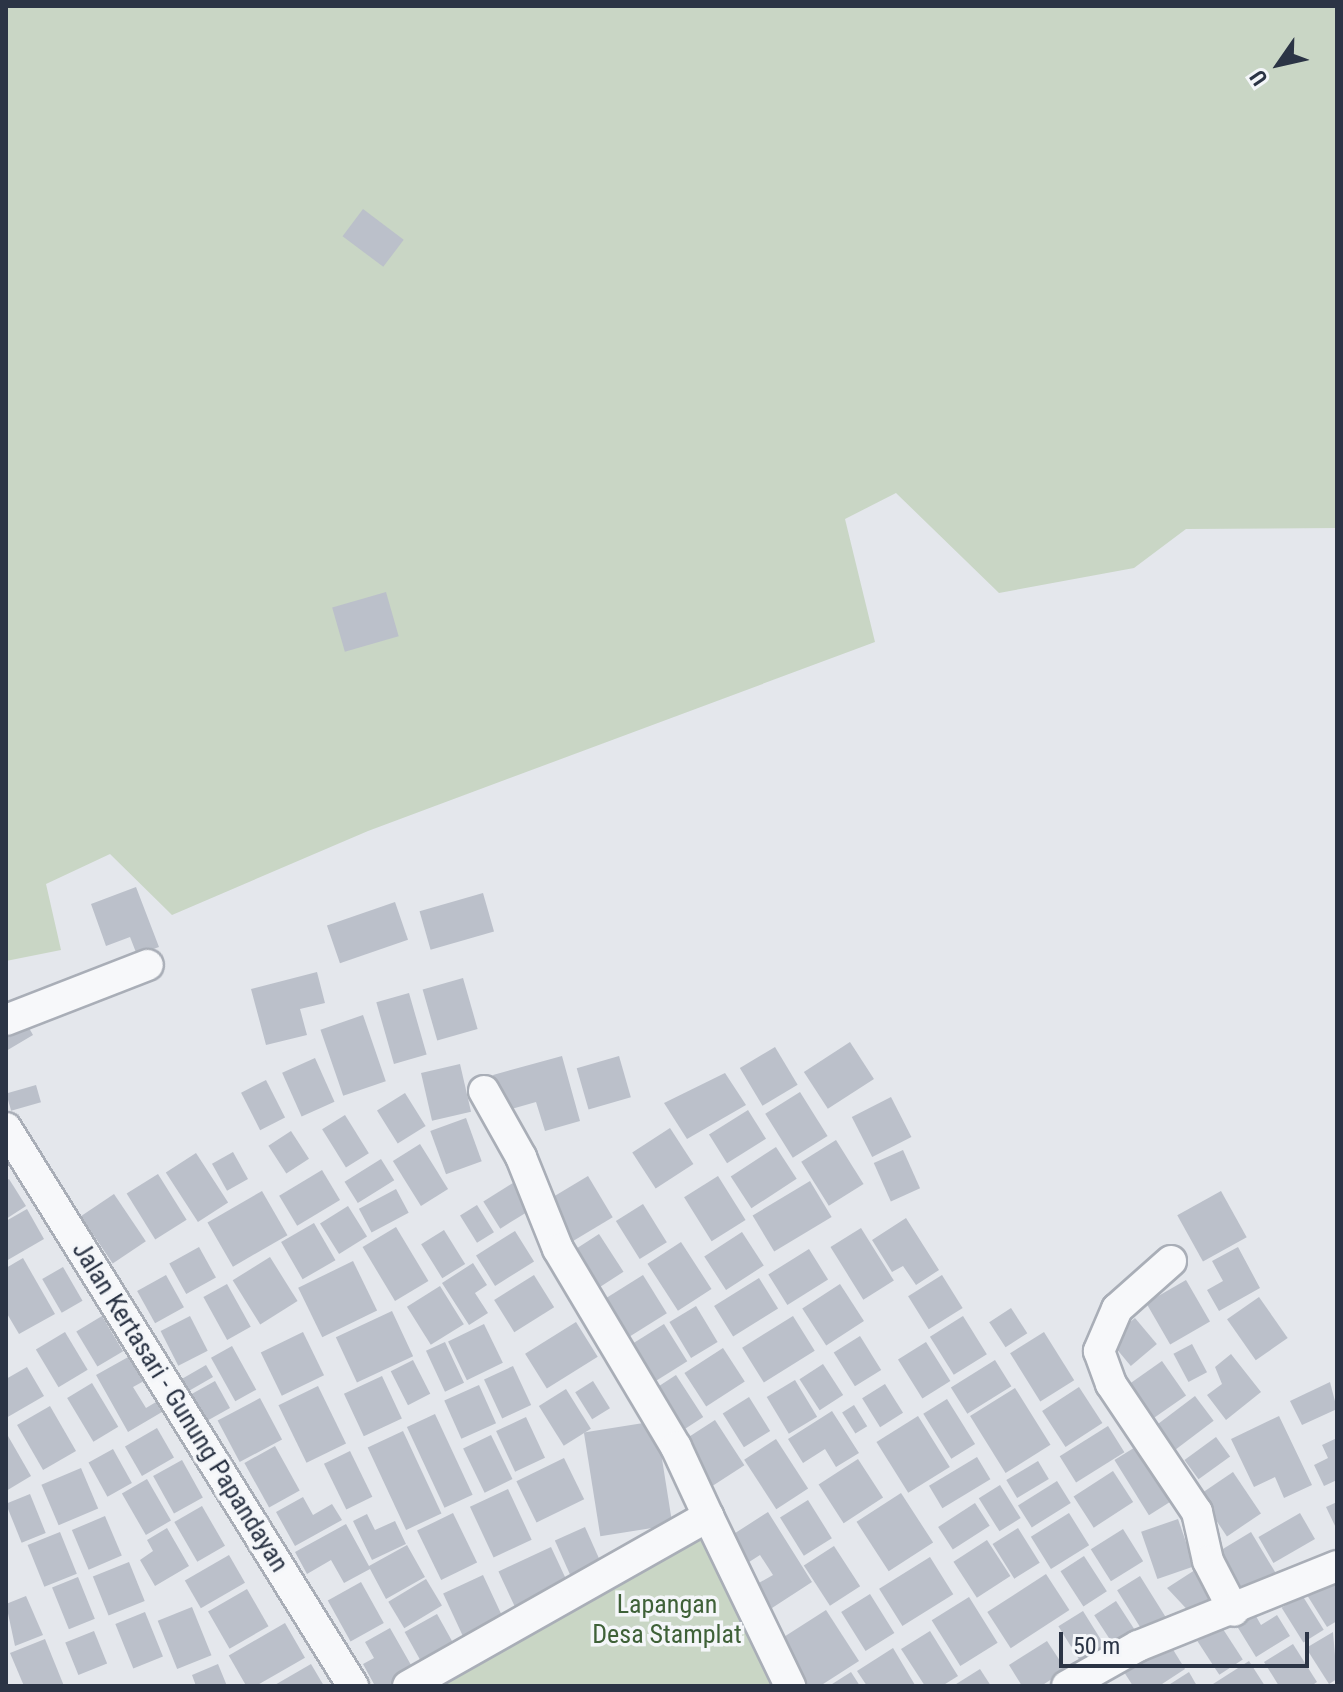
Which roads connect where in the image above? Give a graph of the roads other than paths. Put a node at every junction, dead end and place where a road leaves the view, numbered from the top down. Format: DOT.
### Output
graph roads {
  1 [pos="148,965"];
  2 [pos="6,1020"];
  3 [pos="484,1091"];
  4 [pos="6,1128"];
  5 [pos="1171,1261"];
  6 [pos="708,1516"];
  7 [pos="1337,1566"];
  8 [pos="1234,1611"];
  9 [pos="353,1686"];
  10 [pos="408,1686"];
  11 [pos="790,1686"];
  12 [pos="1067,1686"];
  1 -- 2 [label="street"];
  3 -- 6 [label="street"];
  4 -- 9 [label="street, Jalan Kertasari - Gunung Papandayan"];
  5 -- 8 [label="street"];
  6 -- 10 [label="street"];
  6 -- 11 [label="street"];
  7 -- 8 [label="street"];
  8 -- 12 [label="street"];
}
